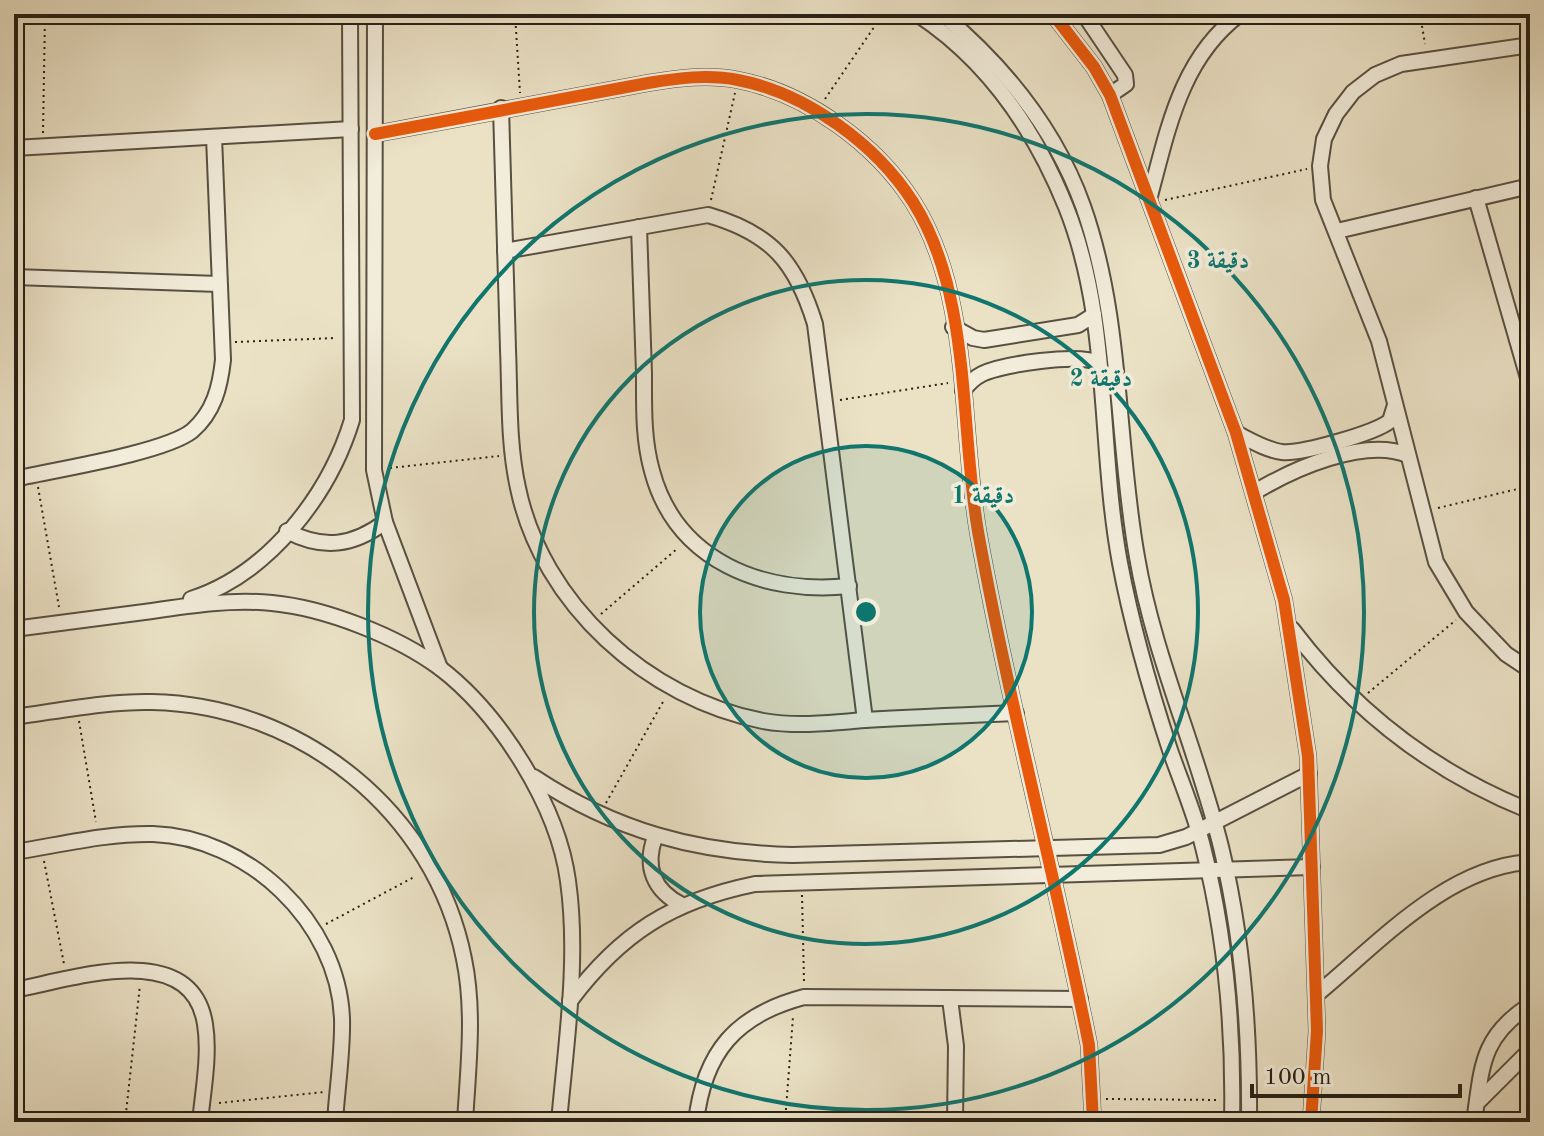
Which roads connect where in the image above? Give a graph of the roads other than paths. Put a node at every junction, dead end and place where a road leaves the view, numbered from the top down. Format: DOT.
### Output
graph roads {
  1 [pos="350,14"];
  2 [pos="375,14"];
  3 [pos="917,14"];
  4 [pos="942,14"];
  5 [pos="1053,14"];
  6 [pos="1084,14"];
  7 [pos="1240,14"];
  8 [pos="1530,45"];
  9 [pos="1110,95"];
  10 [pos="501,108"];
  11 [pos="351,129"];
  12 [pos="375,134"];
  13 [pos="214,137"];
  14 [pos="14,148"];
  15 [pos="1530,186"];
  16 [pos="1476,198"];
  17 [pos="1151,200"];
  18 [pos="639,227"];
  19 [pos="1337,231"];
  20 [pos="505,251"];
  21 [pos="14,277"];
  22 [pos="219,284"];
  23 [pos="1094,315"];
  24 [pos="953,327"];
  25 [pos="1099,363"];
  26 [pos="1530,385"];
  27 [pos="962,386"];
  28 [pos="1395,404"];
  29 [pos="1236,433"];
  30 [pos="1408,455"];
  31 [pos="14,479"];
  32 [pos="1255,492"];
  33 [pos="385,522"];
  34 [pos="287,531"];
  35 [pos="849,586"];
  36 [pos="152,611"];
  37 [pos="1289,625"];
  38 [pos="14,629"];
  39 [pos="440,668"];
  40 [pos="1530,670"];
  41 [pos="1016,713"];
  42 [pos="14,717"];
  43 [pos="865,720"];
  44 [pos="1309,774"];
  45 [pos="532,775"];
  46 [pos="1530,811"];
  47 [pos="1213,823"];
  48 [pos="1198,831"];
  49 [pos="655,837"];
  50 [pos="1048,848"];
  51 [pos="14,852"];
  52 [pos="1530,862"];
  53 [pos="1312,867"];
  54 [pos="1208,869"];
  55 [pos="1225,869"];
  56 [pos="1053,873"];
  57 [pos="682,905"];
  58 [pos="14,990"];
  59 [pos="1316,995"];
  60 [pos="950,999"];
  61 [pos="1080,999"];
  62 [pos="570,1001"];
  63 [pos="1530,1005"];
  64 [pos="1530,1050"];
  65 [pos="1477,1103"];
  66 [pos="200,1122"];
  67 [pos="335,1122"];
  68 [pos="465,1122"];
  69 [pos="559,1122"];
  70 [pos="696,1122"];
  71 [pos="955,1122"];
  72 [pos="1093,1122"];
  73 [pos="1232,1122"];
  74 [pos="1249,1122"];
  75 [pos="1311,1122"];
  76 [pos="1474,1122"];
  1 -- 11 [label="street"];
  2 -- 12 [label="street"];
  3 -- 23 [label="street"];
  4 -- 47 [label="street"];
  5 -- 9 [label="street"];
  6 -- 9 [label="street"];
  7 -- 17 [label="street"];
  8 -- 19 [label="street"];
  9 -- 17 [label="street"];
  10 -- 12 [label="street"];
  10 -- 20 [label="street"];
  10 -- 24 [label="street"];
  11 -- 13 [label="street"];
  11 -- 34 [label="street"];
  12 -- 33 [label="street"];
  13 -- 14 [label="street"];
  13 -- 22 [label="street"];
  15 -- 16 [label="street"];
  16 -- 19 [label="street"];
  16 -- 26 [label="street"];
  17 -- 29 [label="street"];
  18 -- 20 [label="street"];
  18 -- 35 [label="street"];
  18 -- 35 [label="street"];
  19 -- 28 [label="street"];
  20 -- 43 [label="street"];
  21 -- 22 [label="street"];
  22 -- 31 [label="street"];
  23 -- 24 [label="street"];
  23 -- 25 [label="street"];
  24 -- 27 [label="street"];
  25 -- 27 [label="street"];
  25 -- 48 [label="street"];
  27 -- 41 [label="street"];
  28 -- 29 [label="street"];
  28 -- 30 [label="street"];
  29 -- 32 [label="street"];
  30 -- 32 [label="street"];
  30 -- 40 [label="street"];
  32 -- 37 [label="street"];
  33 -- 34 [label="street"];
  33 -- 39 [label="street"];
  34 -- 36 [label="street"];
  35 -- 43 [label="street"];
  36 -- 38 [label="street"];
  36 -- 39 [label="street"];
  37 -- 44 [label="street"];
  37 -- 46 [label="street"];
  39 -- 45 [label="street"];
  41 -- 43 [label="street"];
  41 -- 50 [label="street"];
  42 -- 68 [label="street"];
  44 -- 47 [label="street"];
  44 -- 53 [label="street"];
  45 -- 49 [label="street"];
  45 -- 62 [label="street"];
  47 -- 48 [label="street"];
  47 -- 55 [label="street"];
  48 -- 50 [label="street"];
  48 -- 54 [label="street"];
  49 -- 50 [label="street"];
  49 -- 57 [label="street"];
  50 -- 56 [label="street"];
  51 -- 67 [label="street"];
  52 -- 59 [label="street"];
  53 -- 55 [label="street"];
  53 -- 59 [label="street"];
  54 -- 55 [label="street"];
  54 -- 56 [label="street"];
  54 -- 73 [label="street"];
  55 -- 74 [label="street"];
  56 -- 57 [label="street"];
  56 -- 61 [label="street"];
  57 -- 62 [label="street"];
  58 -- 66 [label="street"];
  59 -- 75 [label="street"];
  60 -- 61 [label="street"];
  60 -- 70 [label="street"];
  60 -- 71 [label="street"];
  61 -- 72 [label="street"];
  62 -- 69 [label="street"];
  63 -- 65 [label="street"];
  64 -- 65 [label="street"];
  65 -- 76 [label="street"];
}
